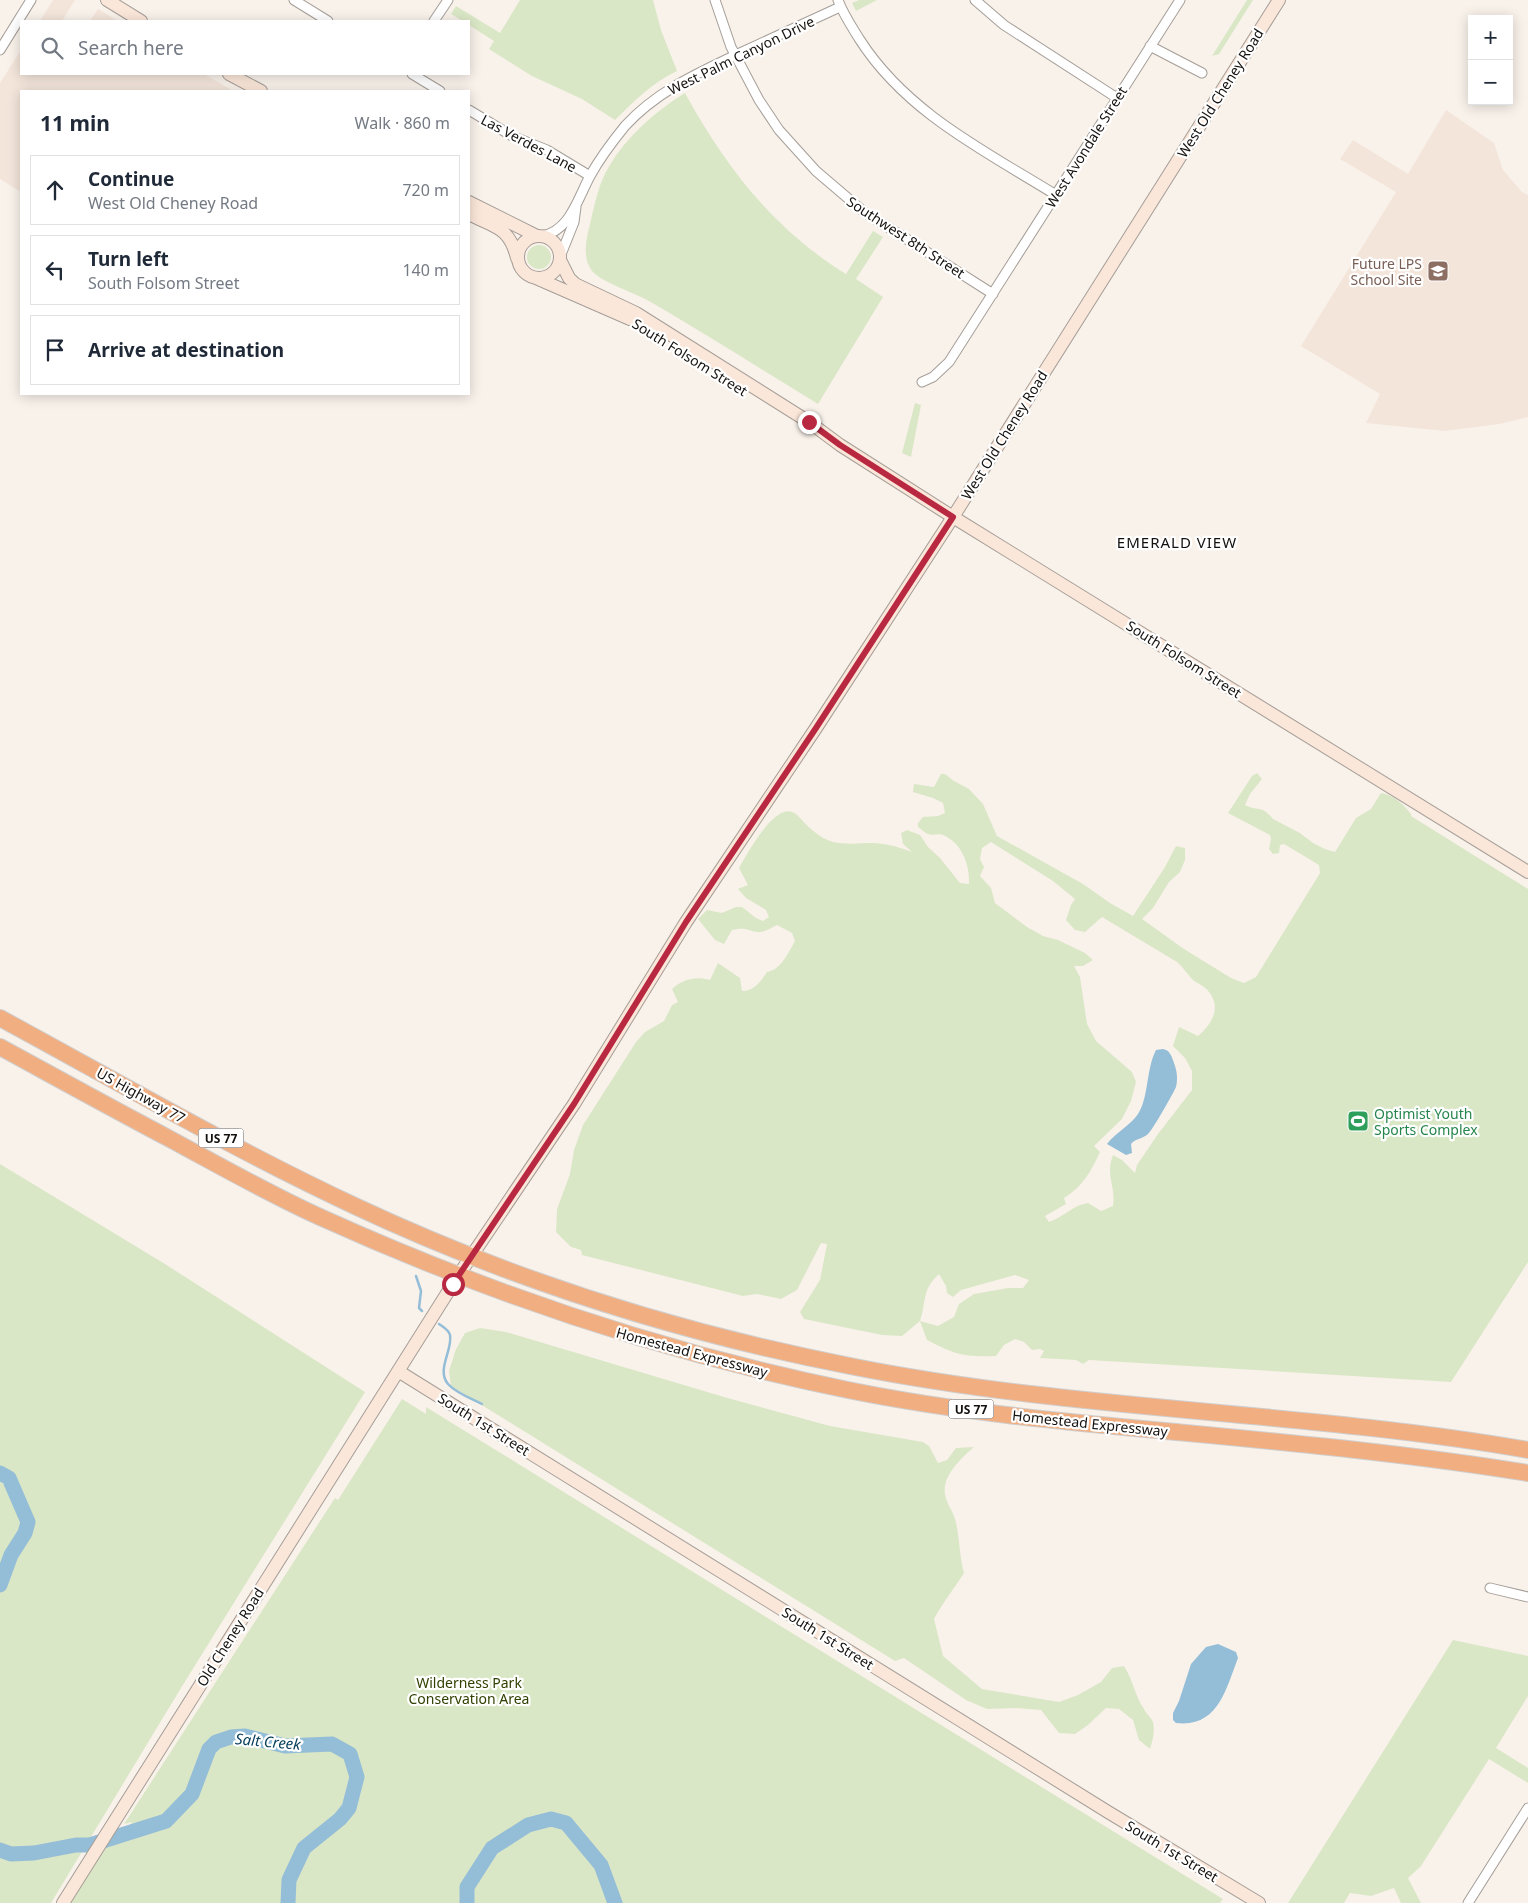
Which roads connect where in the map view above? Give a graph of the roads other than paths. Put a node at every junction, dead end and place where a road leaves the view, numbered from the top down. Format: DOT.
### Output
graph roads {
  1 [pos="31,0"];
  2 [pos="106,0"];
  3 [pos="294,0"];
  4 [pos="448,0"];
  5 [pos="715,0"];
  6 [pos="975,0"];
  7 [pos="1180,0"];
  8 [pos="1279,0"];
  9 [pos="307,3"];
  10 [pos="839,3"];
  11 [pos="139,20"];
  12 [pos="327,20"];
  13 [pos="435,20"];
  14 [pos="1150,46"];
  15 [pos="0,50"];
  16 [pos="735,56"];
  17 [pos="1202,73"];
  18 [pos="231,75"];
  19 [pos="414,75"];
  20 [pos="259,90"];
  21 [pos="438,90"];
  22 [pos="1117,98"];
  23 [pos="470,111"];
  24 [pos="590,176"];
  25 [pos="1056,195"];
  26 [pos="470,202"];
  27 [pos="577,205"];
  28 [pos="470,214"];
  29 [pos="540,236"];
  30 [pos="517,258"];
  31 [pos="560,259"];
  32 [pos="536,278"];
  33 [pos="993,294"];
  34 [pos="922,382"];
  35 [pos="840,445"];
  36 [pos="953,517"];
  37 [pos="1528,872"];
  38 [pos="0,1018"];
  39 [pos="0,1047"];
  40 [pos="447,1245"];
  41 [pos="472,1256"];
  42 [pos="430,1264"];
  43 [pos="458,1276"];
  44 [pos="398,1371"];
  45 [pos="1528,1450"];
  46 [pos="1528,1473"];
  47 [pos="1490,1588"];
  48 [pos="1528,1597"];
  49 [pos="1528,1808"];
  50 [pos="63,1903"];
  51 [pos="1259,1903"];
  52 [pos="1468,1903"];
  1 -- 15 [label="street"];
  2 -- 11 [label="street"];
  3 -- 9 [label="street"];
  4 -- 13 [label="street"];
  5 -- 16 [label="street, Southwest 8th Street"];
  6 -- 22 [label="street"];
  7 -- 14 [label="street, West Avondale Street"];
  8 -- 36 [label="street, West Old Cheney Road"];
  9 -- 12 [label="street"];
  10 -- 16 [label="street, West Palm Canyon Drive"];
  10 -- 25 [label="street"];
  14 -- 17 [label="street"];
  14 -- 22 [label="street, West Avondale Street"];
  16 -- 24 [label="street, West Palm Canyon Drive"];
  16 -- 33 [label="street, Southwest 8th Street"];
  18 -- 20 [label="street"];
  19 -- 21 [label="street"];
  22 -- 25 [label="street, West Avondale Street"];
  23 -- 24 [label="street, Las Verdes Lane"];
  24 -- 27 [label="street, West Palm Canyon Drive"];
  25 -- 33 [label="street, West Avondale Street"];
  26 -- 29 [label="street"];
  27 -- 29 [label="street, West Palm Canyon Drive"];
  27 -- 31 [label="street, West Palm Canyon Drive"];
  28 -- 30 [label="street"];
  29 -- 30 [label="street"];
  29 -- 31 [label="street"];
  30 -- 32 [label="street"];
  31 -- 32 [label="street"];
  31 -- 35 [label="street, South Folsom Street"];
  32 -- 35 [label="street, South Folsom Street"];
  33 -- 34 [label="street, West Avondale Street"];
  35 -- 36 [label="street, South Folsom Street"];
  36 -- 37 [label="street, South Folsom Street"];
  36 -- 41 [label="street, West Old Cheney Road"];
  38 -- 40 [label="highway, US Highway 77 / US 77"];
  39 -- 42 [label="highway, US Highway 77 / US 77"];
  40 -- 41 [label="highway, Homestead Expressway / US 77"];
  41 -- 43 [label="street, West Old Cheney Road"];
  41 -- 45 [label="highway, Homestead Expressway / US 77"];
  42 -- 43 [label="highway, Homestead Expressway / US 77"];
  43 -- 44 [label="street, West Old Cheney Road"];
  43 -- 46 [label="highway, Homestead Expressway / US 77"];
  44 -- 50 [label="street, Old Cheney Road"];
  44 -- 51 [label="street, South 1st Street"];
  47 -- 48 [label="street"];
  49 -- 52 [label="street"];
}
